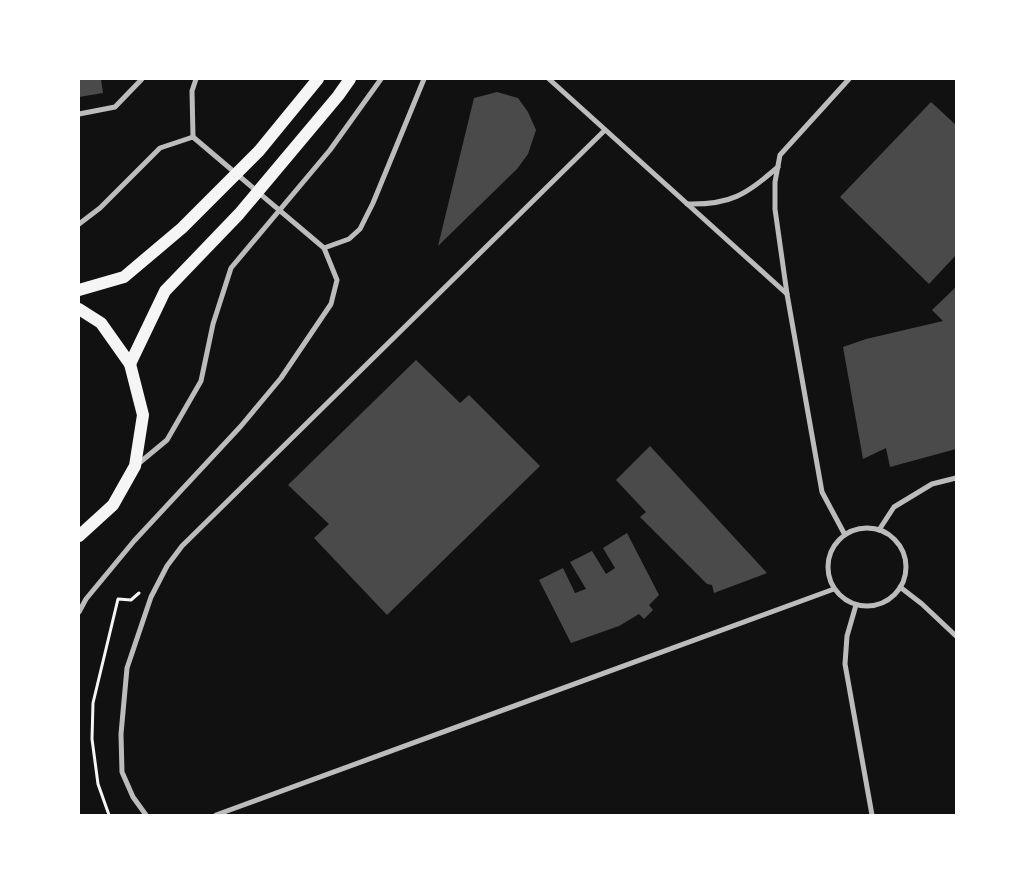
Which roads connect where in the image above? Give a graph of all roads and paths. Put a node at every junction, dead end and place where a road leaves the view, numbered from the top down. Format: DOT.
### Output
graph roads {
  1 [pos="142,79"];
  2 [pos="196,79"];
  3 [pos="318,79"];
  4 [pos="350,79"];
  5 [pos="381,79"];
  6 [pos="424,79"];
  7 [pos="549,79"];
  8 [pos="849,79"];
  9 [pos="79,114"];
  10 [pos="605,130"];
  11 [pos="194,137"];
  12 [pos="778,167"];
  13 [pos="688,204"];
  14 [pos="79,224"];
  15 [pos="322,246"];
  16 [pos="79,290"];
  17 [pos="787,294"];
  18 [pos="79,309"];
  19 [pos="130,364"];
  20 [pos="135,466"];
  21 [pos="956,478"];
  22 [pos="879,530"];
  23 [pos="79,535"];
  24 [pos="845,535"];
  25 [pos="146,587"];
  26 [pos="834,588"];
  27 [pos="900,588"];
  28 [pos="856,605"];
  29 [pos="79,612"];
  30 [pos="956,636"];
  31 [pos="109,815"];
  32 [pos="146,815"];
  33 [pos="216,815"];
  34 [pos="872,815"];
  1 -- 9 [label="street"];
  2 -- 11 [label="street"];
  3 -- 16 [label="main road"];
  4 -- 19 [label="main road"];
  5 -- 20 [label="street"];
  6 -- 15 [label="street"];
  7 -- 10 [label="street"];
  8 -- 12 [label="street"];
  10 -- 13 [label="street"];
  10 -- 32 [label="street"];
  11 -- 14 [label="street"];
  11 -- 15 [label="street"];
  12 -- 13 [label="street"];
  12 -- 17 [label="street"];
  13 -- 17 [label="street"];
  15 -- 29 [label="street"];
  17 -- 24 [label="street"];
  18 -- 19 [label="main road"];
  19 -- 20 [label="main road"];
  20 -- 23 [label="main road"];
  21 -- 22 [label="street"];
  22 -- 24 [label="street"];
  22 -- 27 [label="street"];
  24 -- 26 [label="street"];
  25 -- 31 [label="path"];
  26 -- 28 [label="street"];
  26 -- 33 [label="street"];
  27 -- 28 [label="street"];
  27 -- 30 [label="street"];
  28 -- 34 [label="street"];
}
